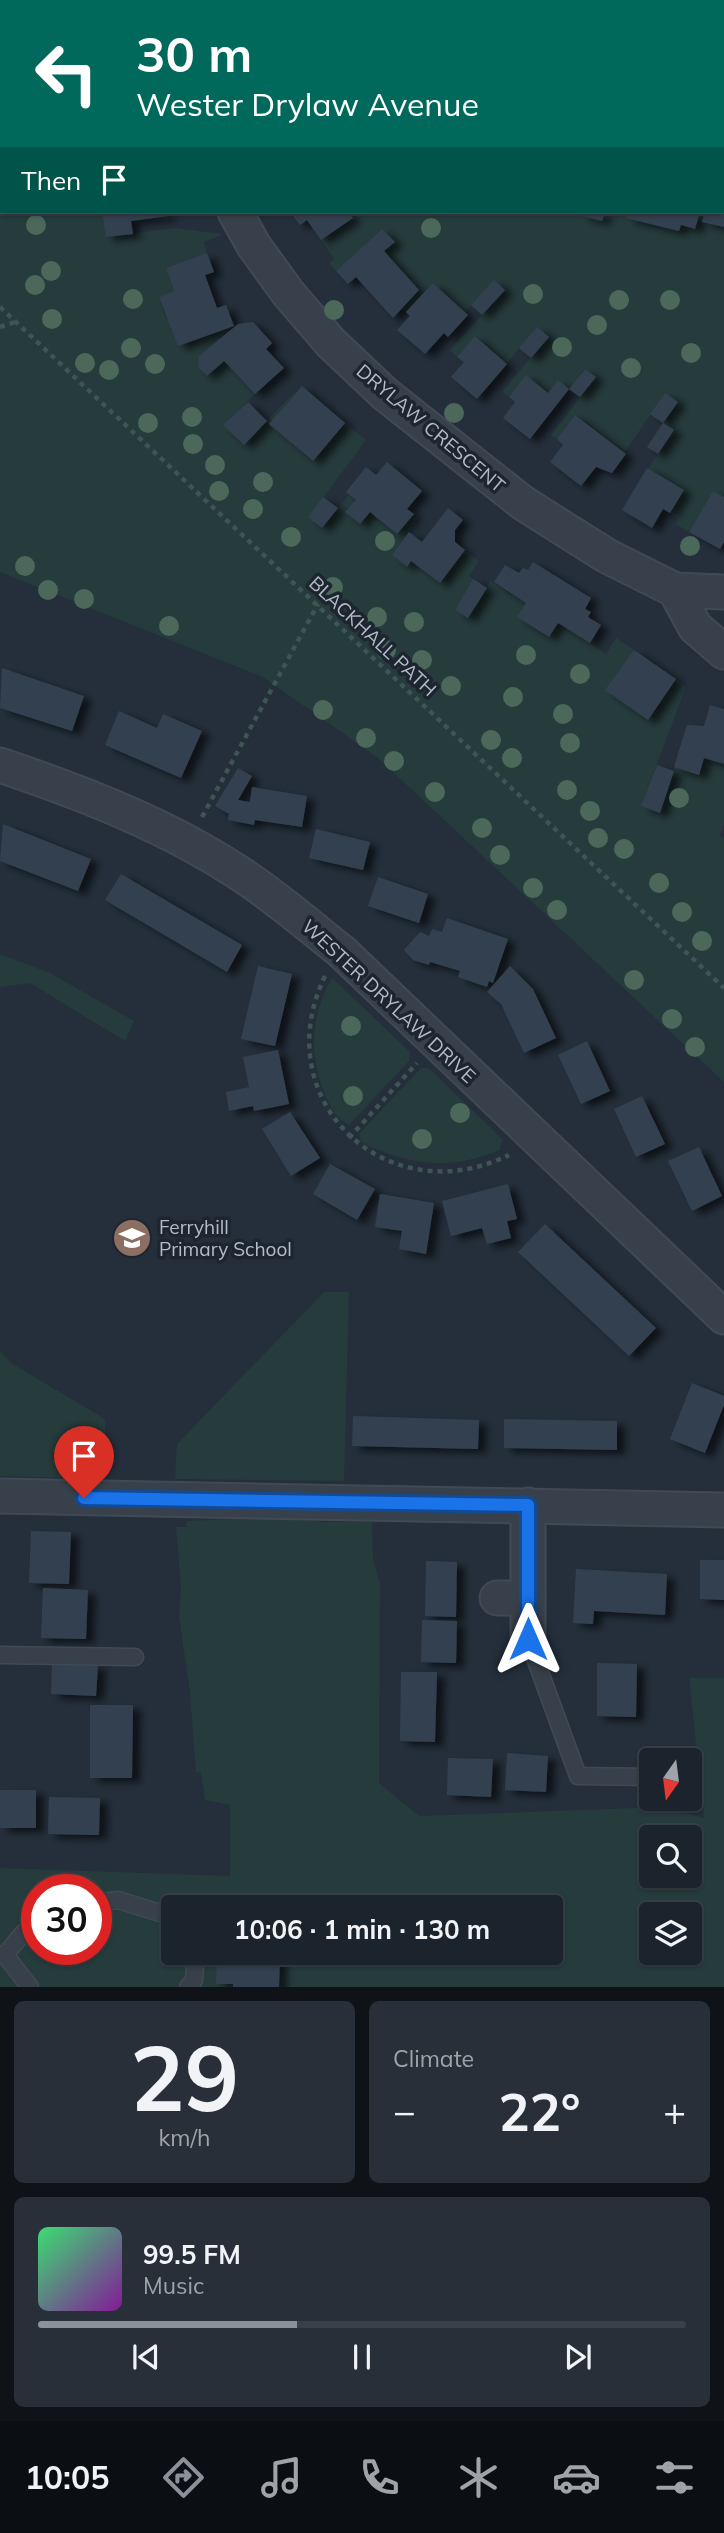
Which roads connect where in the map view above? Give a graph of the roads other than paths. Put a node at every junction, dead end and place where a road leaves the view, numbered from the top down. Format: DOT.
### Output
graph roads {
  1 [pos="237,214"];
  2 [pos="674,590"];
  3 [pos="724,592"];
  4 [pos="724,652"];
  5 [pos="0,765"];
  6 [pos="724,1317"];
  7 [pos="0,1496"];
  8 [pos="528,1505"];
  9 [pos="724,1510"];
  10 [pos="528,1639"];
  11 [pos="0,1655"];
  12 [pos="135,1657"];
  13 [pos="639,1777"];
  14 [pos="112,1901"];
  15 [pos="161,1913"];
  16 [pos="21,1935"];
  17 [pos="2,1955"];
  18 [pos="195,1965"];
  19 [pos="30,1987"];
  20 [pos="188,1987"];
  1 -- 2 [label="street, DRYLAW CRESCENT"];
  2 -- 3 [label="street, DRYLAW CRESCENT"];
  2 -- 4 [label="street"];
  5 -- 6 [label="street, WESTER DRYLAW DRIVE"];
  7 -- 8 [label="street"];
  8 -- 9 [label="street"];
  8 -- 10 [label="street"];
  10 -- 13 [label="lane"];
  11 -- 12 [label="lane"];
  14 -- 15 [label="lane"];
  16 -- 17 [label="lane"];
  17 -- 19 [label="lane"];
  18 -- 20 [label="lane"];
}
